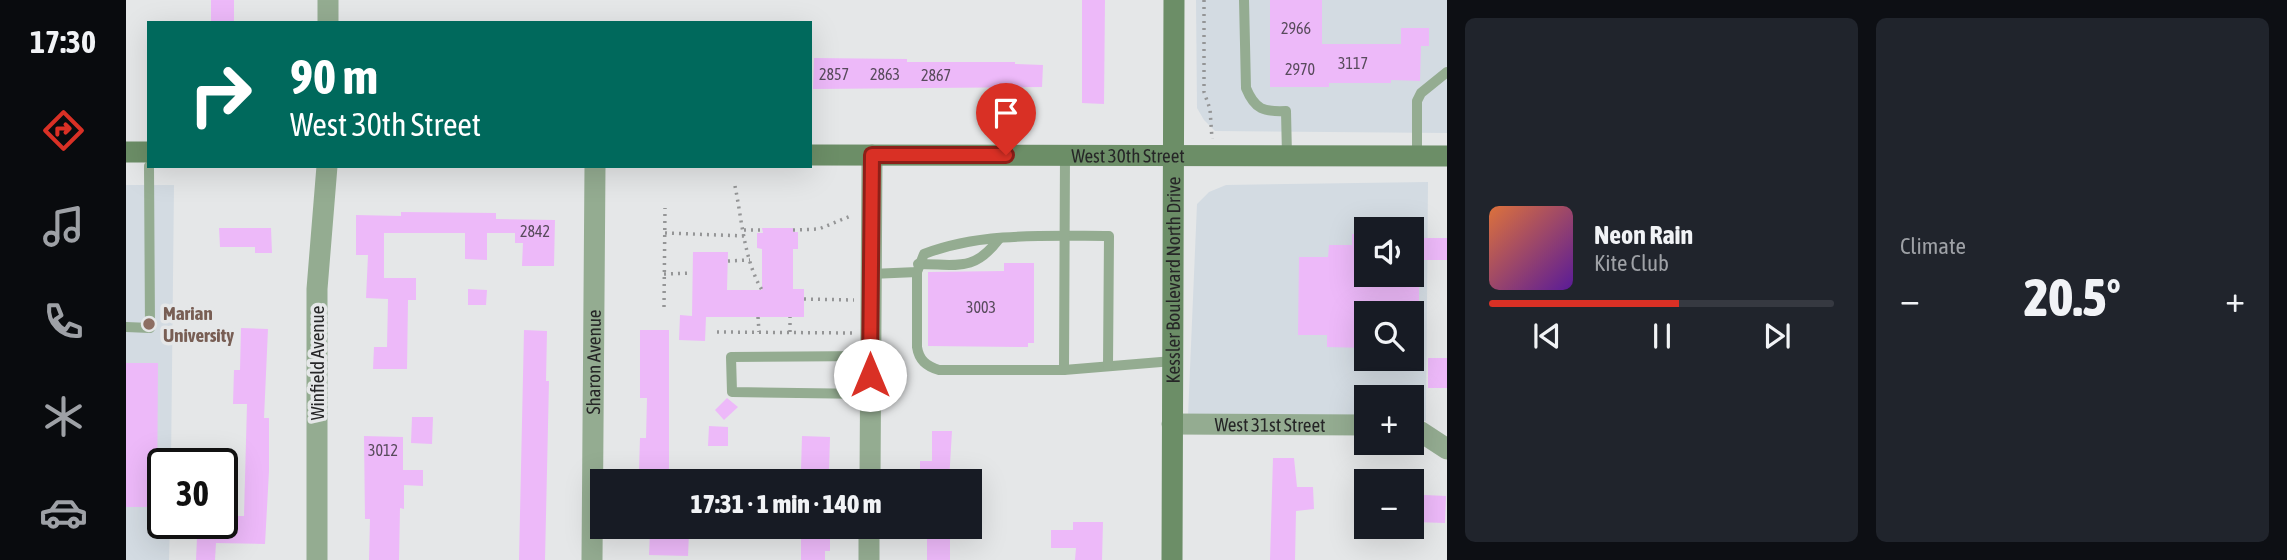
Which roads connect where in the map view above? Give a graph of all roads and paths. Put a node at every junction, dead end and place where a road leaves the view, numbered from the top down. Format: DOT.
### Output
graph roads {
  1 [pos="328,0"];
  2 [pos="1174,0"];
  3 [pos="1205,0"];
  4 [pos="1244,0"];
  5 [pos="328,21"];
  6 [pos="1447,72"];
  7 [pos="126,152"];
  8 [pos="147,152"];
  9 [pos="812,155"];
  10 [pos="872,155"];
  11 [pos="1065,155"];
  12 [pos="1173,155"];
  13 [pos="1212,155"];
  14 [pos="1287,156"];
  15 [pos="1417,156"];
  16 [pos="1447,156"];
  17 [pos="149,168"];
  18 [pos="327,168"];
  19 [pos="595,168"];
  20 [pos="735,186"];
  21 [pos="664,208"];
  22 [pos="858,212"];
  23 [pos="763,230"];
  24 [pos="793,230"];
  25 [pos="664,233"];
  26 [pos="744,233"];
  27 [pos="1064,236"];
  28 [pos="999,239"];
  29 [pos="750,260"];
  30 [pos="728,261"];
  31 [pos="917,268"];
  32 [pos="664,274"];
  33 [pos="692,274"];
  34 [pos="871,274"];
  35 [pos="762,290"];
  36 [pos="804,299"];
  37 [pos="856,300"];
  38 [pos="664,307"];
  39 [pos="758,317"];
  40 [pos="790,317"];
  41 [pos="126,327"];
  42 [pos="717,332"];
  43 [pos="759,332"];
  44 [pos="790,332"];
  45 [pos="856,333"];
  46 [pos="870,356"];
  47 [pos="1172,361"];
  48 [pos="1108,366"];
  49 [pos="1064,370"];
  50 [pos="870,394"];
  51 [pos="1172,424"];
  52 [pos="1354,425"];
  53 [pos="1424,434"];
  54 [pos="1447,449"];
  55 [pos="870,469"];
  56 [pos="869,539"];
  57 [pos="317,560"];
  58 [pos="593,560"];
  59 [pos="869,560"];
  60 [pos="1172,560"];
  1 -- 5 [label="street"];
  2 -- 12 [label="main road, Kessler Boulevard North Drive"];
  3 -- 13 [label="path"];
  4 -- 14 [label="lane"];
  6 -- 15 [label="lane"];
  7 -- 8 [label="main road"];
  9 -- 10 [label="main road, West 30th Street"];
  10 -- 11 [label="main road, West 30th Street"];
  10 -- 34 [label="street"];
  11 -- 12 [label="main road, West 30th Street"];
  11 -- 27 [label="lane"];
  12 -- 13 [label="main road, West 30th Street"];
  12 -- 47 [label="main road, Kessler Boulevard North Drive"];
  13 -- 14 [label="main road, West 30th Street"];
  14 -- 15 [label="main road, West 30th Street"];
  15 -- 16 [label="main road, West 30th Street"];
  17 -- 41 [label="lane"];
  18 -- 57 [label="street, Winfield Avenue"];
  19 -- 58 [label="street, Sharon Avenue"];
  20 -- 26 [label="path"];
  21 -- 25 [label="path"];
  22 -- 24 [label="path"];
  23 -- 26 [label="path"];
  25 -- 26 [label="path"];
  25 -- 32 [label="path"];
  26 -- 29 [label="path"];
  27 -- 28 [label="lane"];
  27 -- 48 [label="lane"];
  27 -- 49 [label="lane"];
  28 -- 31 [label="lane"];
  28 -- 31 [label="lane"];
  29 -- 30 [label="path"];
  29 -- 35 [label="path"];
  31 -- 34 [label="lane"];
  31 -- 49 [label="lane"];
  32 -- 33 [label="path"];
  32 -- 38 [label="path"];
  34 -- 46 [label="street"];
  36 -- 37 [label="path"];
  39 -- 43 [label="path"];
  40 -- 44 [label="path"];
  42 -- 43 [label="path"];
  43 -- 44 [label="path"];
  44 -- 45 [label="path"];
  46 -- 50 [label="street"];
  46 -- 50 [label="lane"];
  47 -- 48 [label="lane"];
  47 -- 51 [label="main road, Kessler Boulevard North Drive"];
  48 -- 49 [label="lane"];
  50 -- 55 [label="street"];
  51 -- 52 [label="street, West 31st Street"];
  51 -- 60 [label="main road, Kessler Boulevard North Drive"];
  53 -- 54 [label="street"];
  56 -- 59 [label="street"];
}
